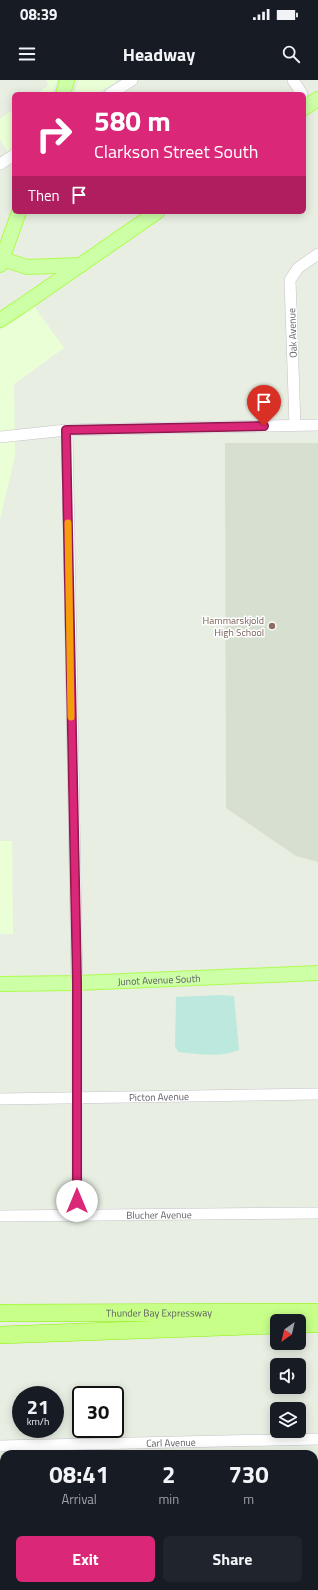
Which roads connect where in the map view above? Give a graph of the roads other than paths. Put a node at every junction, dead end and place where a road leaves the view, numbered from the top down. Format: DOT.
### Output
graph roads {
  1 [pos="67,80"];
  2 [pos="132,80"];
  3 [pos="293,80"];
  4 [pos="64,92"];
  5 [pos="113,92"];
  6 [pos="301,92"];
  7 [pos="12,156"];
  8 [pos="0,164"];
  9 [pos="18,214"];
  10 [pos="154,214"];
  11 [pos="318,254"];
  12 [pos="1,262"];
  13 [pos="81,265"];
  14 [pos="0,320"];
  15 [pos="295,425"];
  16 [pos="318,425"];
  17 [pos="66,430"];
  18 [pos="0,437"];
  19 [pos="318,973"];
  20 [pos="77,983"];
  21 [pos="0,984"];
  22 [pos="318,1094"];
  23 [pos="0,1099"];
  24 [pos="76,1099"];
  25 [pos="318,1213"];
  26 [pos="0,1216"];
  27 [pos="77,1216"];
  28 [pos="318,1312"];
  29 [pos="0,1313"];
  30 [pos="306,1324"];
  31 [pos="318,1324"];
  32 [pos="270,1325"];
  33 [pos="0,1335"];
  34 [pos="318,1439"];
  35 [pos="0,1446"];
  36 [pos="83,1450"];
  1 -- 4 [label="main road"];
  2 -- 5 [label="street"];
  3 -- 6 [label="street"];
  7 -- 8 [label="street"];
  9 -- 12 [label="main road"];
  10 -- 13 [label="main road"];
  11 -- 15 [label="street, Oak Avenue"];
  12 -- 13 [label="main road"];
  13 -- 14 [label="main road"];
  15 -- 16 [label="street"];
  15 -- 17 [label="street"];
  17 -- 18 [label="street"];
  17 -- 20 [label="street"];
  19 -- 20 [label="main road, Junot Avenue South"];
  20 -- 21 [label="main road, Junot Avenue South"];
  20 -- 24 [label="street"];
  22 -- 24 [label="street, Picton Avenue"];
  23 -- 24 [label="street, Picton Avenue"];
  24 -- 27 [label="street"];
  25 -- 27 [label="street, Blucher Avenue"];
  26 -- 27 [label="street, Blucher Avenue"];
  28 -- 29 [label="highway, Thunder Bay Expressway"];
  30 -- 31 [label="highway"];
  32 -- 33 [label="highway, Thunder Bay Expressway"];
  34 -- 36 [label="street, Carl Avenue"];
  35 -- 36 [label="street, Carl Avenue"];
}
